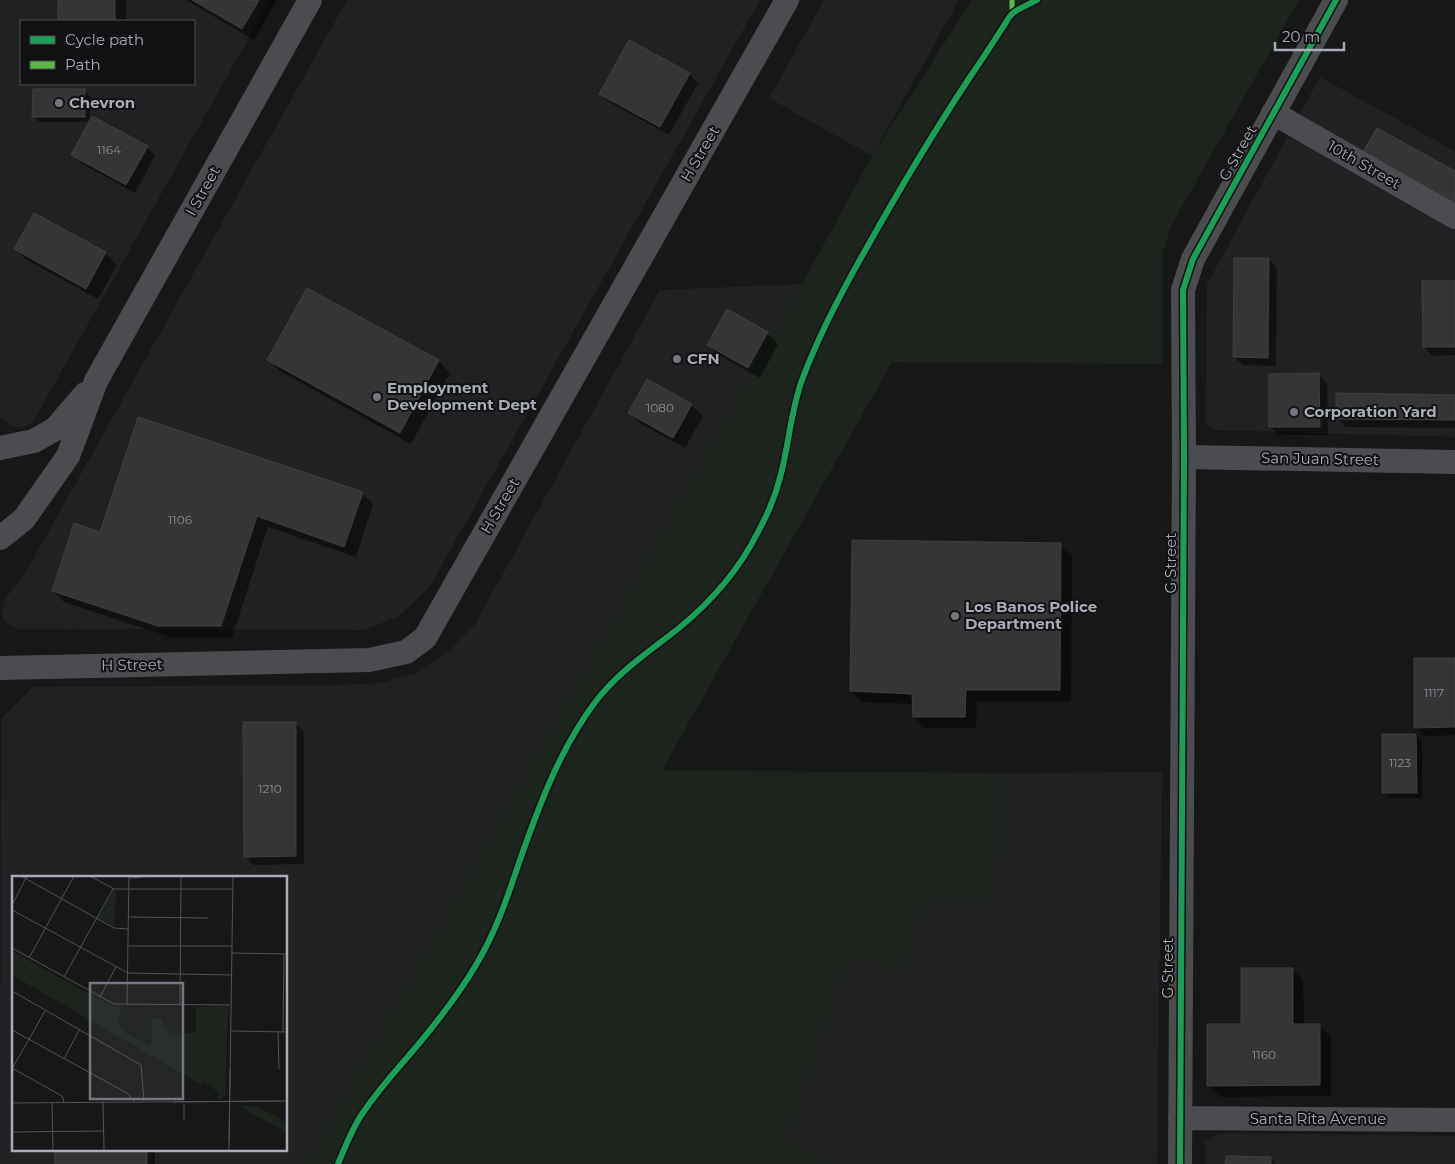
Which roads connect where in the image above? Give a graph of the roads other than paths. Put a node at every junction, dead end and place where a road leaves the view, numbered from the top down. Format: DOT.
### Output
graph roads {
  1 [pos="310,0"];
  2 [pos="787,0"];
  3 [pos="1336,0"];
  4 [pos="1273,113"];
  5 [pos="1455,216"];
  6 [pos="96,381"];
  7 [pos="0,448"];
  8 [pos="1184,457"];
  9 [pos="1455,462"];
  10 [pos="0,538"];
  11 [pos="0,668"];
  12 [pos="1180,1118"];
  13 [pos="1455,1120"];
  14 [pos="1180,1164"];
  1 -- 6 [label="street, I Street"];
  2 -- 11 [label="street, H Street"];
  3 -- 4 [label="street, G Street"];
  4 -- 5 [label="street, 10th Street"];
  4 -- 8 [label="street, G Street"];
  6 -- 7 [label="street, I Street"];
  6 -- 10 [label="street, I Street"];
  8 -- 9 [label="street, San Juan Street"];
  8 -- 12 [label="street, G Street"];
  12 -- 13 [label="street, Santa Rita Avenue"];
  12 -- 14 [label="street, G Street"];
}
